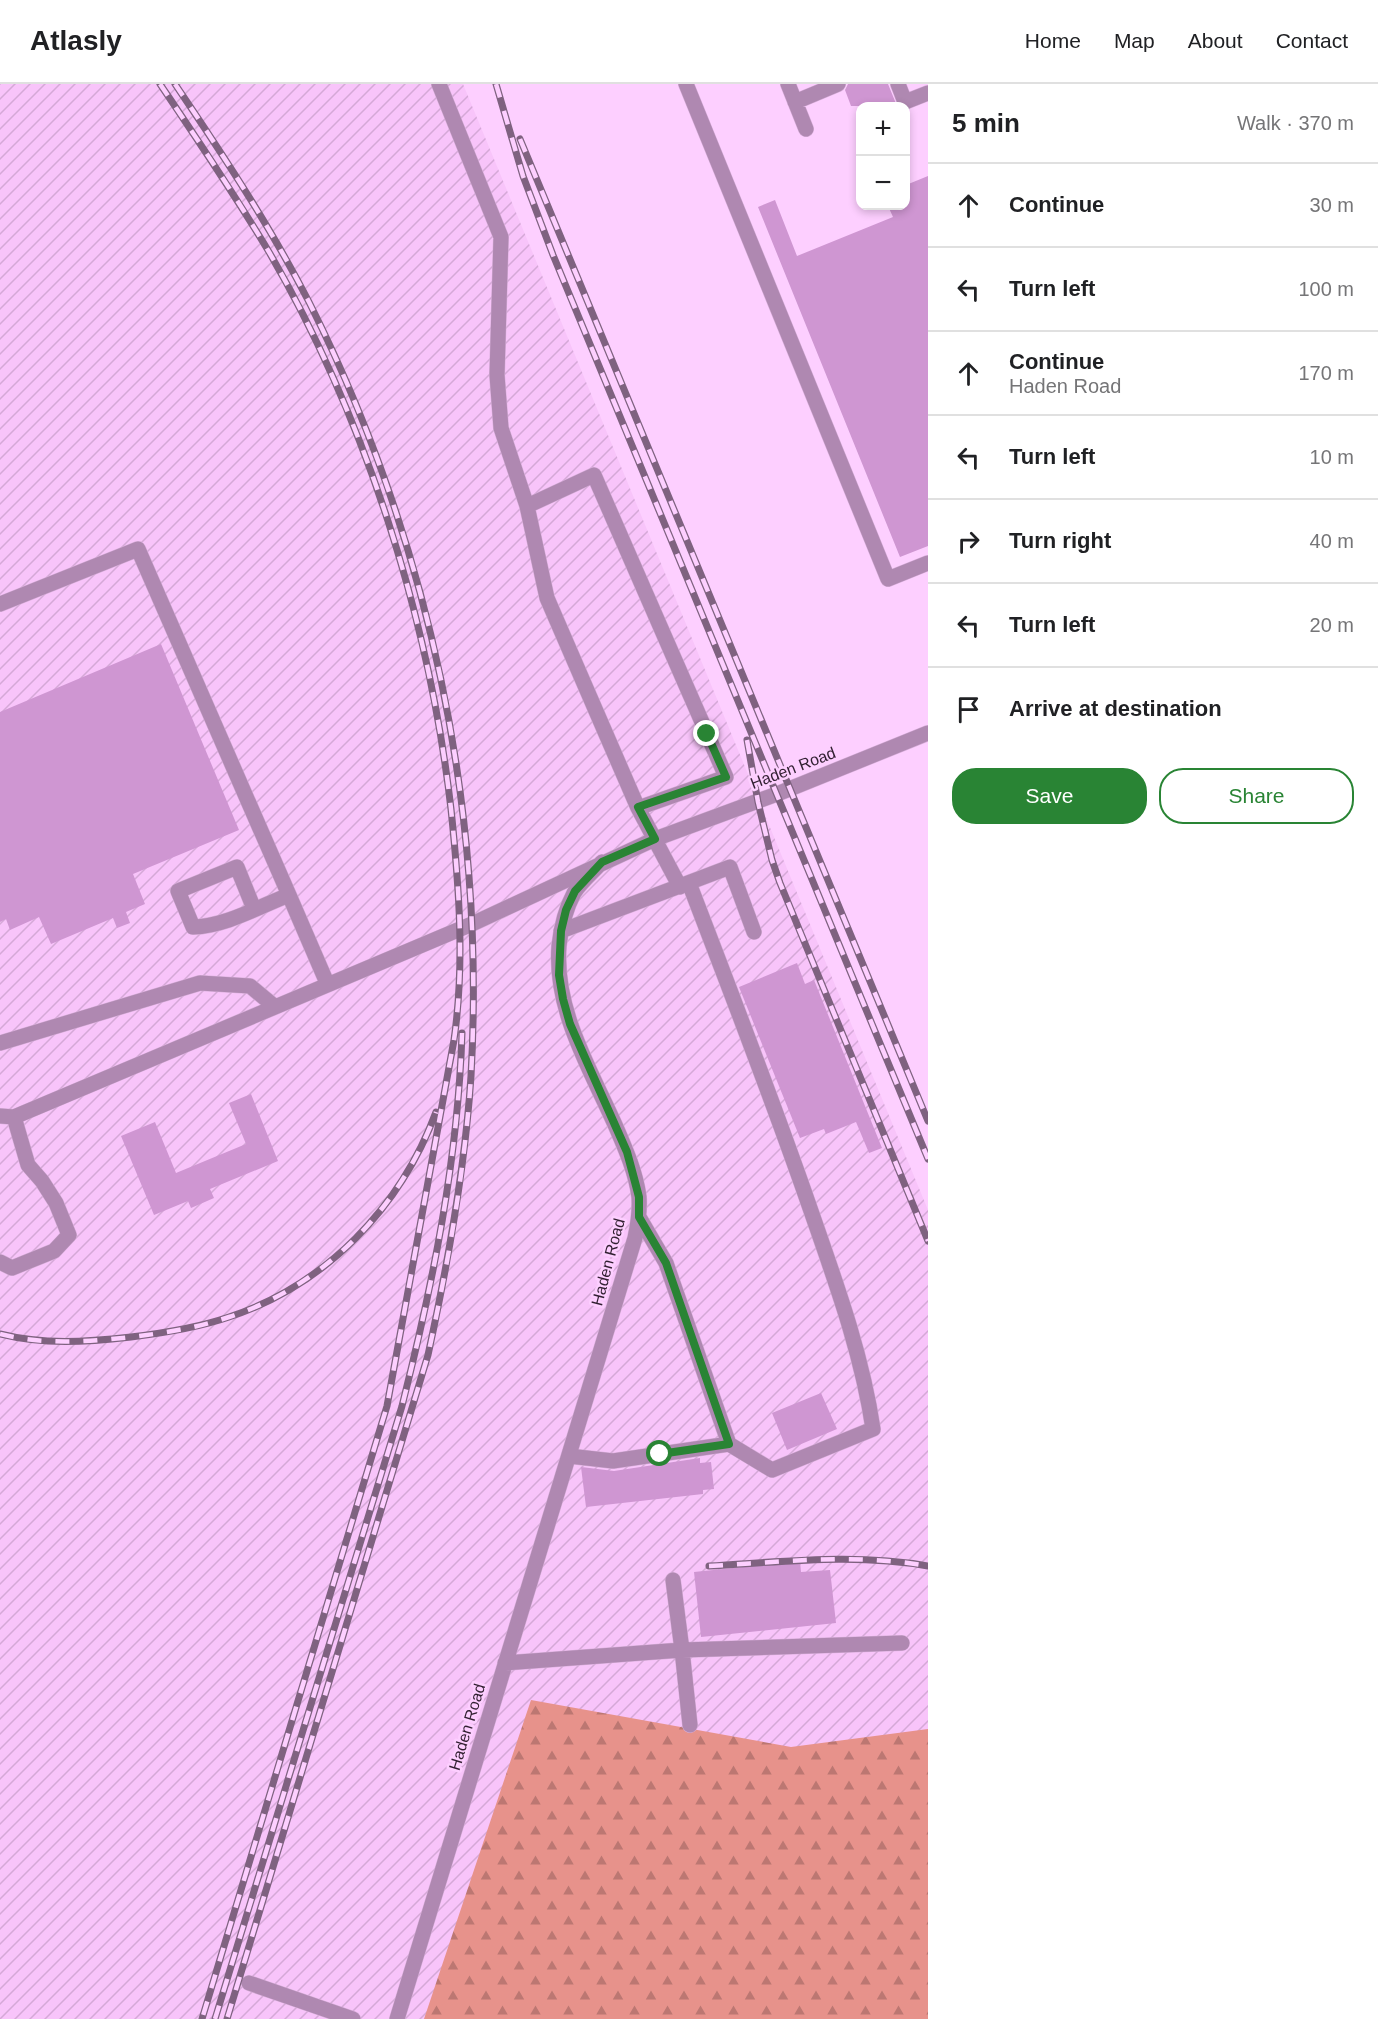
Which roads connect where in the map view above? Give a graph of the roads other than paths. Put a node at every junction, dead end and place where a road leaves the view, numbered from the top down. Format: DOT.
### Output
graph roads {
  1 [pos="439,84"];
  2 [pos="686,84"];
  3 [pos="788,84"];
  4 [pos="838,84"];
  5 [pos="898,84"];
  6 [pos="928,93"];
  7 [pos="795,102"];
  8 [pos="806,129"];
  9 [pos="527,506"];
  10 [pos="928,563"];
  11 [pos="0,604"];
  12 [pos="928,733"];
  13 [pos="638,807"];
  14 [pos="655,839"];
  15 [pos="602,862"];
  16 [pos="685,885"];
  17 [pos="289,895"];
  18 [pos="254,909"];
  19 [pos="561,931"];
  20 [pos="754,932"];
  21 [pos="327,984"];
  22 [pos="274,1006"];
  23 [pos="0,1043"];
  24 [pos="7,1117"];
  25 [pos="639,1217"];
  26 [pos="0,1262"];
  27 [pos="729,1444"];
  28 [pos="569,1456"];
  29 [pos="673,1580"];
  30 [pos="902,1643"];
  31 [pos="682,1650"];
  32 [pos="505,1663"];
  33 [pos="690,1725"];
  34 [pos="249,1983"];
  35 [pos="352,2019"];
  36 [pos="397,2019"];
  1 -- 9 [label="street"];
  2 -- 10 [label="street"];
  3 -- 7 [label="street"];
  4 -- 7 [label="street"];
  5 -- 6 [label="street"];
  7 -- 8 [label="street"];
  9 -- 13 [label="street"];
  9 -- 13 [label="street"];
  11 -- 17 [label="street"];
  12 -- 14 [label="street, Haden Road"];
  13 -- 14 [label="street"];
  14 -- 15 [label="street, Haden Road"];
  14 -- 16 [label="street"];
  15 -- 19 [label="street, Haden Road"];
  15 -- 21 [label="street"];
  16 -- 19 [label="street"];
  16 -- 20 [label="street"];
  16 -- 27 [label="street"];
  17 -- 18 [label="street"];
  17 -- 21 [label="street"];
  18 -- 18 [label="street"];
  19 -- 25 [label="street, Haden Road"];
  21 -- 22 [label="street"];
  22 -- 23 [label="street"];
  22 -- 24 [label="street"];
  24 -- 26 [label="street"];
  25 -- 27 [label="street"];
  25 -- 28 [label="street, Haden Road"];
  27 -- 28 [label="street"];
  28 -- 32 [label="street, Haden Road"];
  29 -- 31 [label="street"];
  30 -- 31 [label="street"];
  31 -- 32 [label="street"];
  31 -- 33 [label="street"];
  32 -- 36 [label="street, Haden Road"];
  34 -- 35 [label="street"];
}
